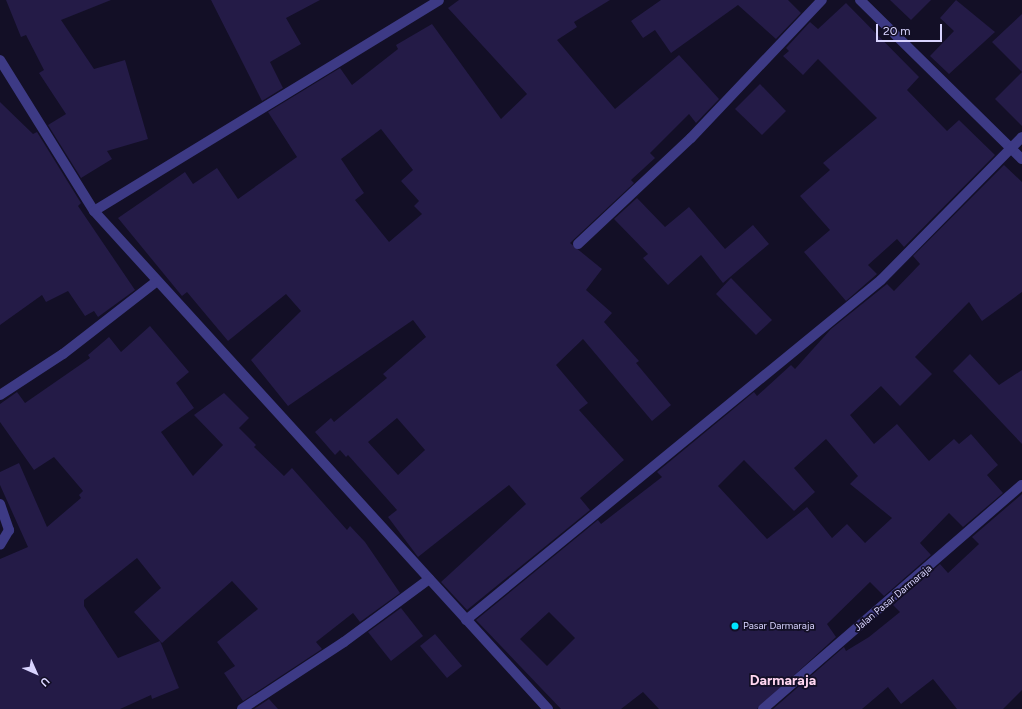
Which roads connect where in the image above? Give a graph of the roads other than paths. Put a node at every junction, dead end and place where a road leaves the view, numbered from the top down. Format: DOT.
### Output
graph roads {
  1 [pos="439,0"];
  2 [pos="822,0"];
  3 [pos="860,0"];
  4 [pos="0,60"];
  5 [pos="1022,137"];
  6 [pos="1011,148"];
  7 [pos="1022,159"];
  8 [pos="94,211"];
  9 [pos="578,244"];
  10 [pos="157,281"];
  11 [pos="0,395"];
  12 [pos="1022,485"];
  13 [pos="0,504"];
  14 [pos="0,545"];
  15 [pos="429,579"];
  16 [pos="466,620"];
  17 [pos="242,709"];
  18 [pos="548,709"];
  19 [pos="763,709"];
  1 -- 8 [label="street"];
  2 -- 9 [label="street"];
  3 -- 6 [label="street"];
  4 -- 8 [label="street"];
  5 -- 6 [label="street"];
  6 -- 7 [label="street"];
  6 -- 16 [label="street"];
  8 -- 10 [label="street"];
  10 -- 11 [label="street"];
  10 -- 15 [label="street"];
  12 -- 19 [label="street, Jalan Pasar Darmaraja"];
  13 -- 14 [label="street"];
  15 -- 16 [label="street"];
  15 -- 17 [label="street"];
  16 -- 18 [label="street"];
}
